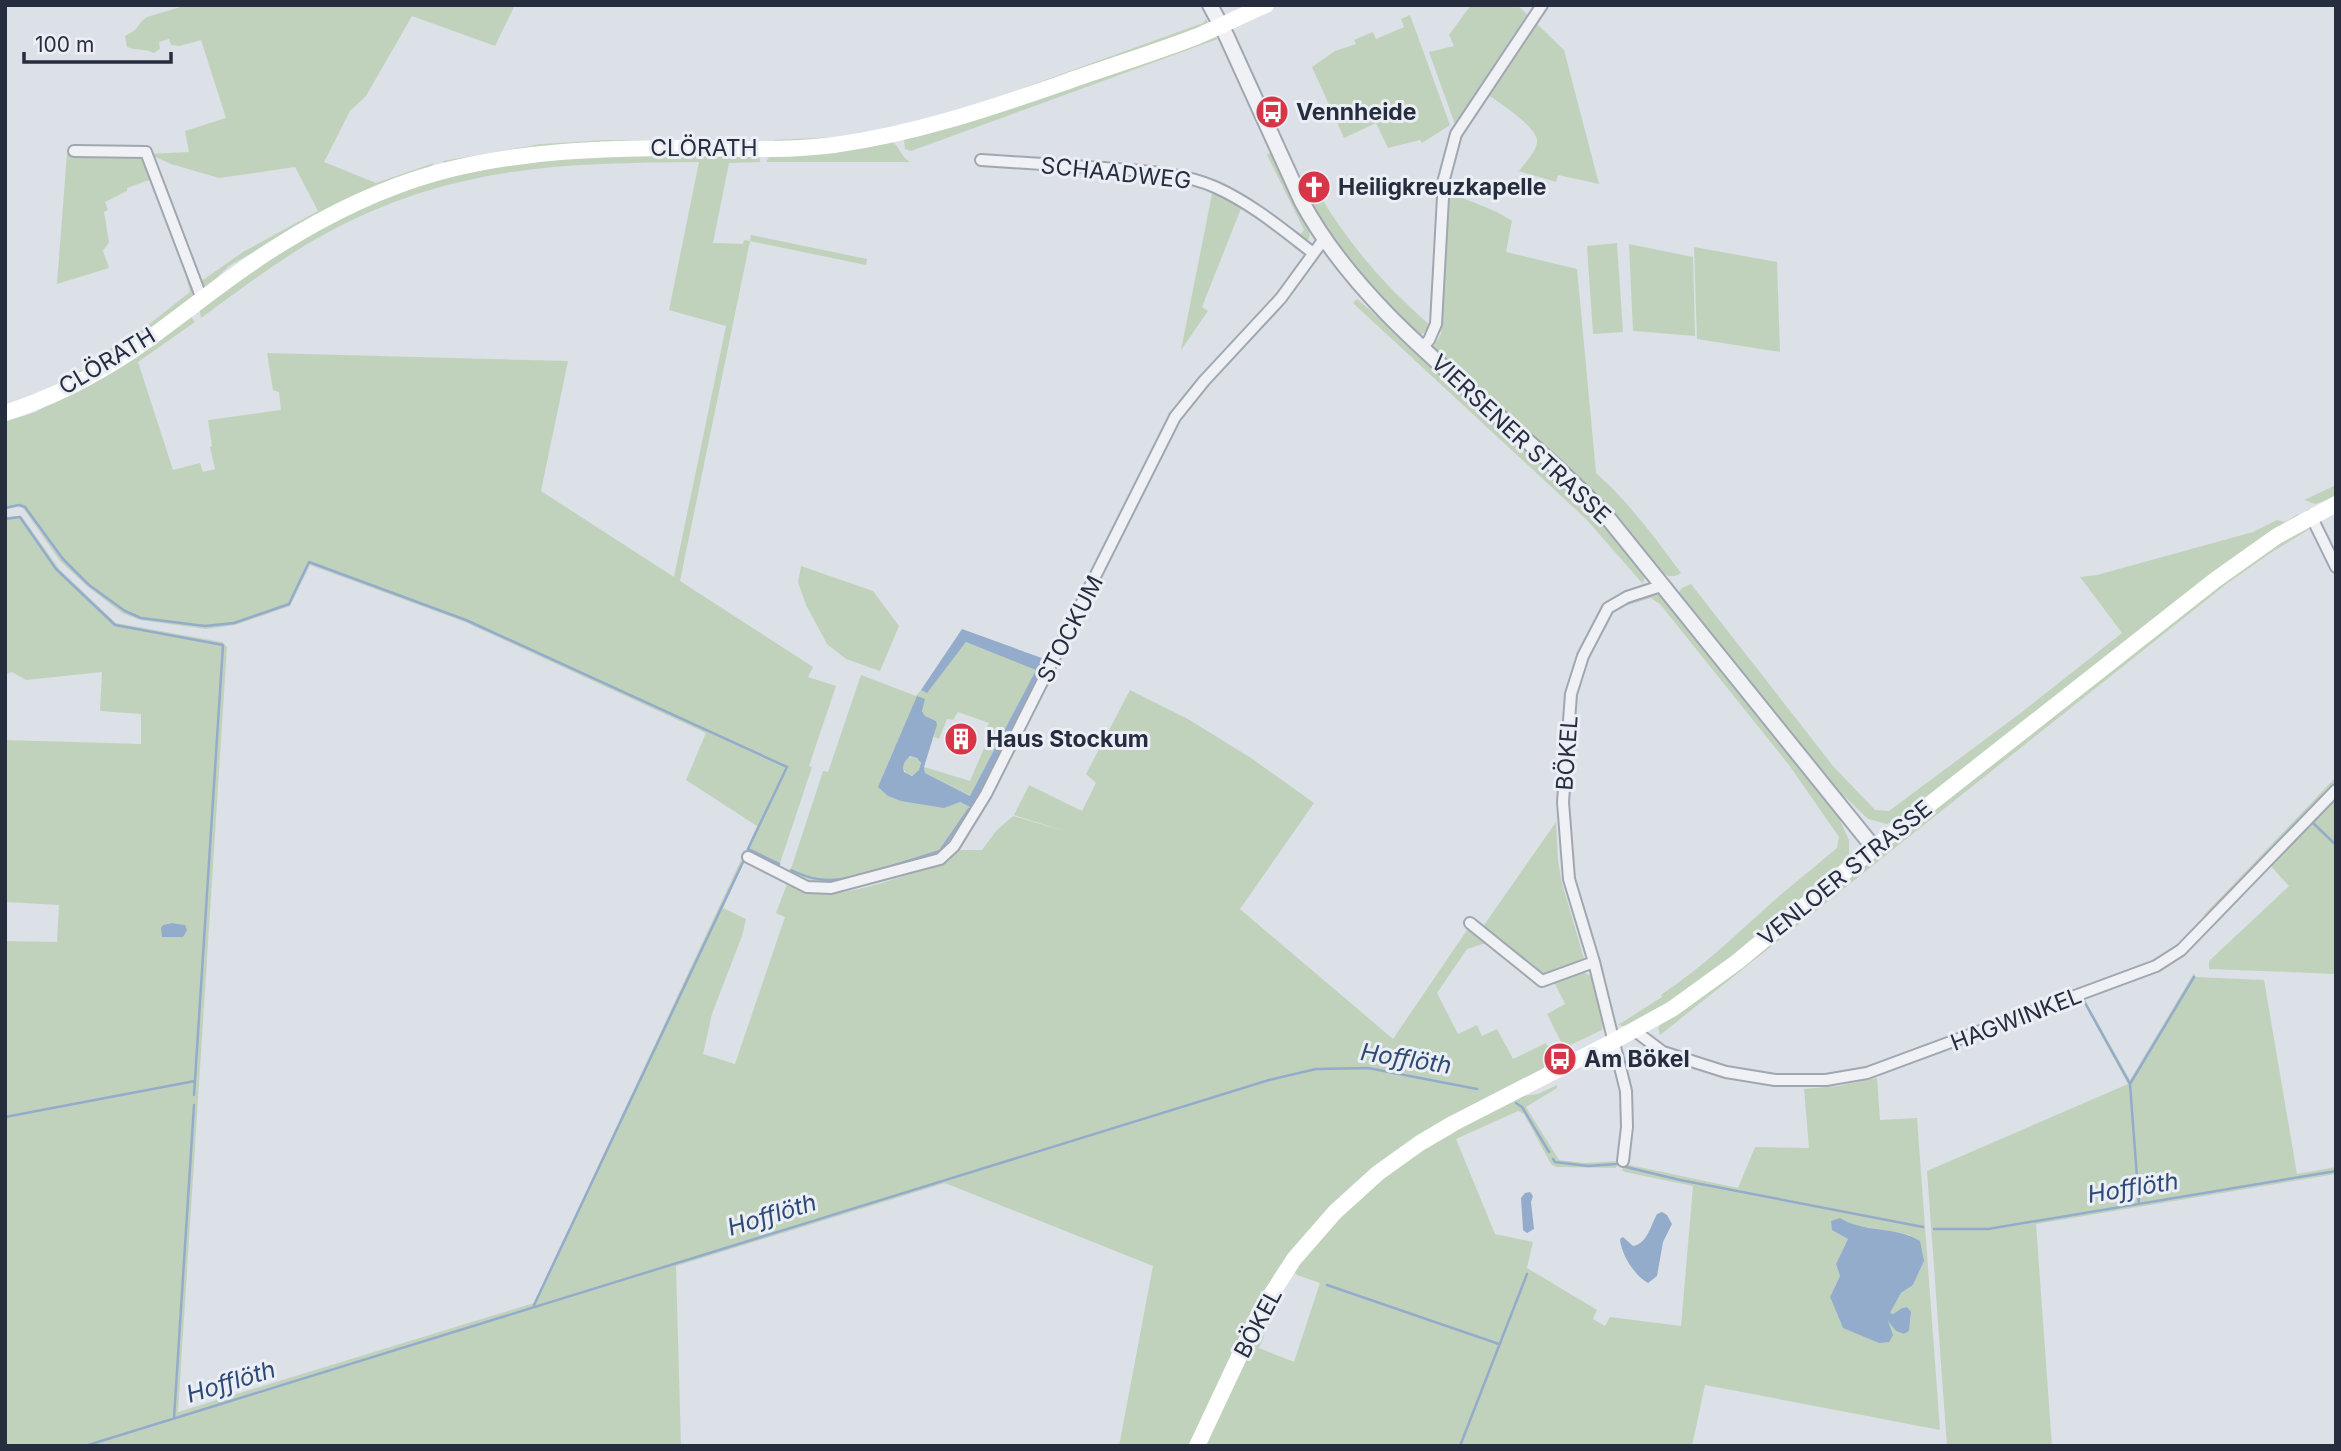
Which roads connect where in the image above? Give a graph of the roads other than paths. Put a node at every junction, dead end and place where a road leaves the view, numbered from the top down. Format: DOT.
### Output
graph roads {
  1 [pos="1210,5"];
  2 [pos="1266,5"];
  3 [pos="1542,5"];
  4 [pos="1222,26"];
  5 [pos="74,151"];
  6 [pos="981,160"];
  7 [pos="1324,239"];
  8 [pos="1313,253"];
  9 [pos="202,299"];
  10 [pos="1423,347"];
  11 [pos="5,414"];
  12 [pos="2336,504"];
  13 [pos="2311,516"];
  14 [pos="2336,566"];
  15 [pos="1664,585"];
  16 [pos="2336,790"];
  17 [pos="1874,848"];
  18 [pos="748,857"];
  19 [pos="1470,923"];
  20 [pos="1594,962"];
  21 [pos="1635,1031"];
  22 [pos="1614,1041"];
  23 [pos="1623,1161"];
  24 [pos="1335,1212"];
  25 [pos="1197,1446"];
  1 -- 4 [label="street, VIERSENER STRASSE"];
  2 -- 4 [label="main road"];
  3 -- 10 [label="street"];
  4 -- 7 [label="street, VIERSENER STRASSE"];
  4 -- 9 [label="main road, CLÖRATH"];
  5 -- 9 [label="street"];
  6 -- 8 [label="street, SCHAADWEG"];
  7 -- 8 [label="street, STOCKUM"];
  7 -- 10 [label="street, VIERSENER STRASSE"];
  8 -- 18 [label="street, STOCKUM"];
  9 -- 11 [label="main road, CLÖRATH"];
  10 -- 15 [label="street, VIERSENER STRASSE"];
  12 -- 13 [label="main road, VENLOER STRASSE"];
  13 -- 14 [label="street"];
  13 -- 17 [label="main road, VENLOER STRASSE"];
  15 -- 17 [label="street, VIERSENER STRASSE"];
  15 -- 20 [label="street, BÖKEL"];
  16 -- 21 [label="street, HAGWINKEL"];
  17 -- 21 [label="main road, VENLOER STRASSE"];
  19 -- 20 [label="street"];
  20 -- 22 [label="street, BÖKEL"];
  21 -- 22 [label="main road, VENLOER STRASSE"];
  22 -- 23 [label="street, BÖKEL"];
  22 -- 24 [label="main road, VENLOER STRASSE"];
  24 -- 25 [label="main road, BÖKEL"];
}
